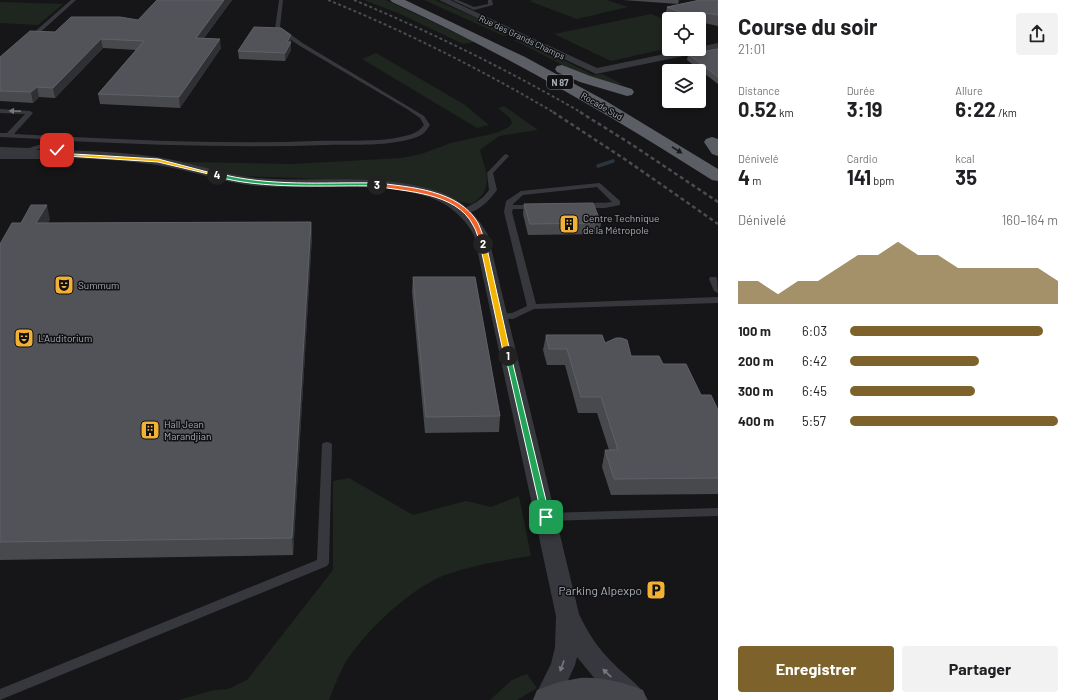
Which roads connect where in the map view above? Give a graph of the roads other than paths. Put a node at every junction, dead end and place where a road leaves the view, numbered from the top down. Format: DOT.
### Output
graph roads {
  1 [pos="74,0"];
  2 [pos="282,0"];
  3 [pos="396,0"];
  4 [pos="411,0"];
  5 [pos="444,0"];
  6 [pos="454,0"];
  7 [pos="490,0"];
  8 [pos="32,36"];
  9 [pos="489,36"];
  10 [pos="718,46"];
  11 [pos="627,92"];
  12 [pos="0,111"];
  13 [pos="0,135"];
  14 [pos="8,136"];
  15 [pos="51,138"];
  16 [pos="67,139"];
  17 [pos="0,149"];
  18 [pos="0,153"];
  19 [pos="51,155"];
  20 [pos="25,156"];
  21 [pos="506,156"];
  22 [pos="0,157"];
  23 [pos="0,161"];
  24 [pos="718,163"];
  25 [pos="718,176"];
  26 [pos="573,206"];
  27 [pos="510,207"];
  28 [pos="542,207"];
  29 [pos="465,211"];
  30 [pos="713,278"];
  31 [pos="718,291"];
  32 [pos="718,300"];
  33 [pos="532,308"];
  34 [pos="499,316"];
  35 [pos="328,445"];
  36 [pos="718,512"];
  37 [pos="546,517"];
  38 [pos="567,614"];
  39 [pos="0,695"];
  40 [pos="548,700"];
  41 [pos="631,700"];
  42 [pos="635,700"];
  1 -- 8 [label="lane"];
  2 -- 16 [label="lane"];
  3 -- 25 [label="highway, Rocade Sud / N 87, one-way"];
  4 -- 9 [label="highway, Rocade Sud / N 87"];
  5 -- 10 [label="street, Rue des Grands Champs"];
  6 -- 7 [label="lane"];
  9 -- 11 [label="highway, N 87"];
  9 -- 24 [label="highway, Rocade Sud / N 87"];
  14 -- 12 [label="lane, one-way"];
  13 -- 14 [label="lane"];
  14 -- 15 [label="lane"];
  15 -- 16 [label="lane"];
  15 -- 19 [label="lane"];
  16 -- 19 [label="lane"];
  17 -- 19 [label="lane"];
  18 -- 20 [label="street"];
  19 -- 20 [label="street"];
  19 -- 23 [label="street"];
  19 -- 29 [label="street"];
  20 -- 22 [label="lane"];
  21 -- 29 [label="lane"];
  26 -- 27 [label="lane"];
  27 -- 28 [label="lane"];
  27 -- 33 [label="lane"];
  29 -- 34 [label="street"];
  30 -- 31 [label="lane"];
  32 -- 33 [label="lane"];
  33 -- 34 [label="lane"];
  34 -- 37 [label="street"];
  35 -- 39 [label="lane"];
  36 -- 37 [label="lane"];
  37 -- 38 [label="street"];
  38 -- 40 [label="street, one-way"];
  42 -- 38 [label="street, one-way"];
  40 -- 41 [label="main road"];
}
